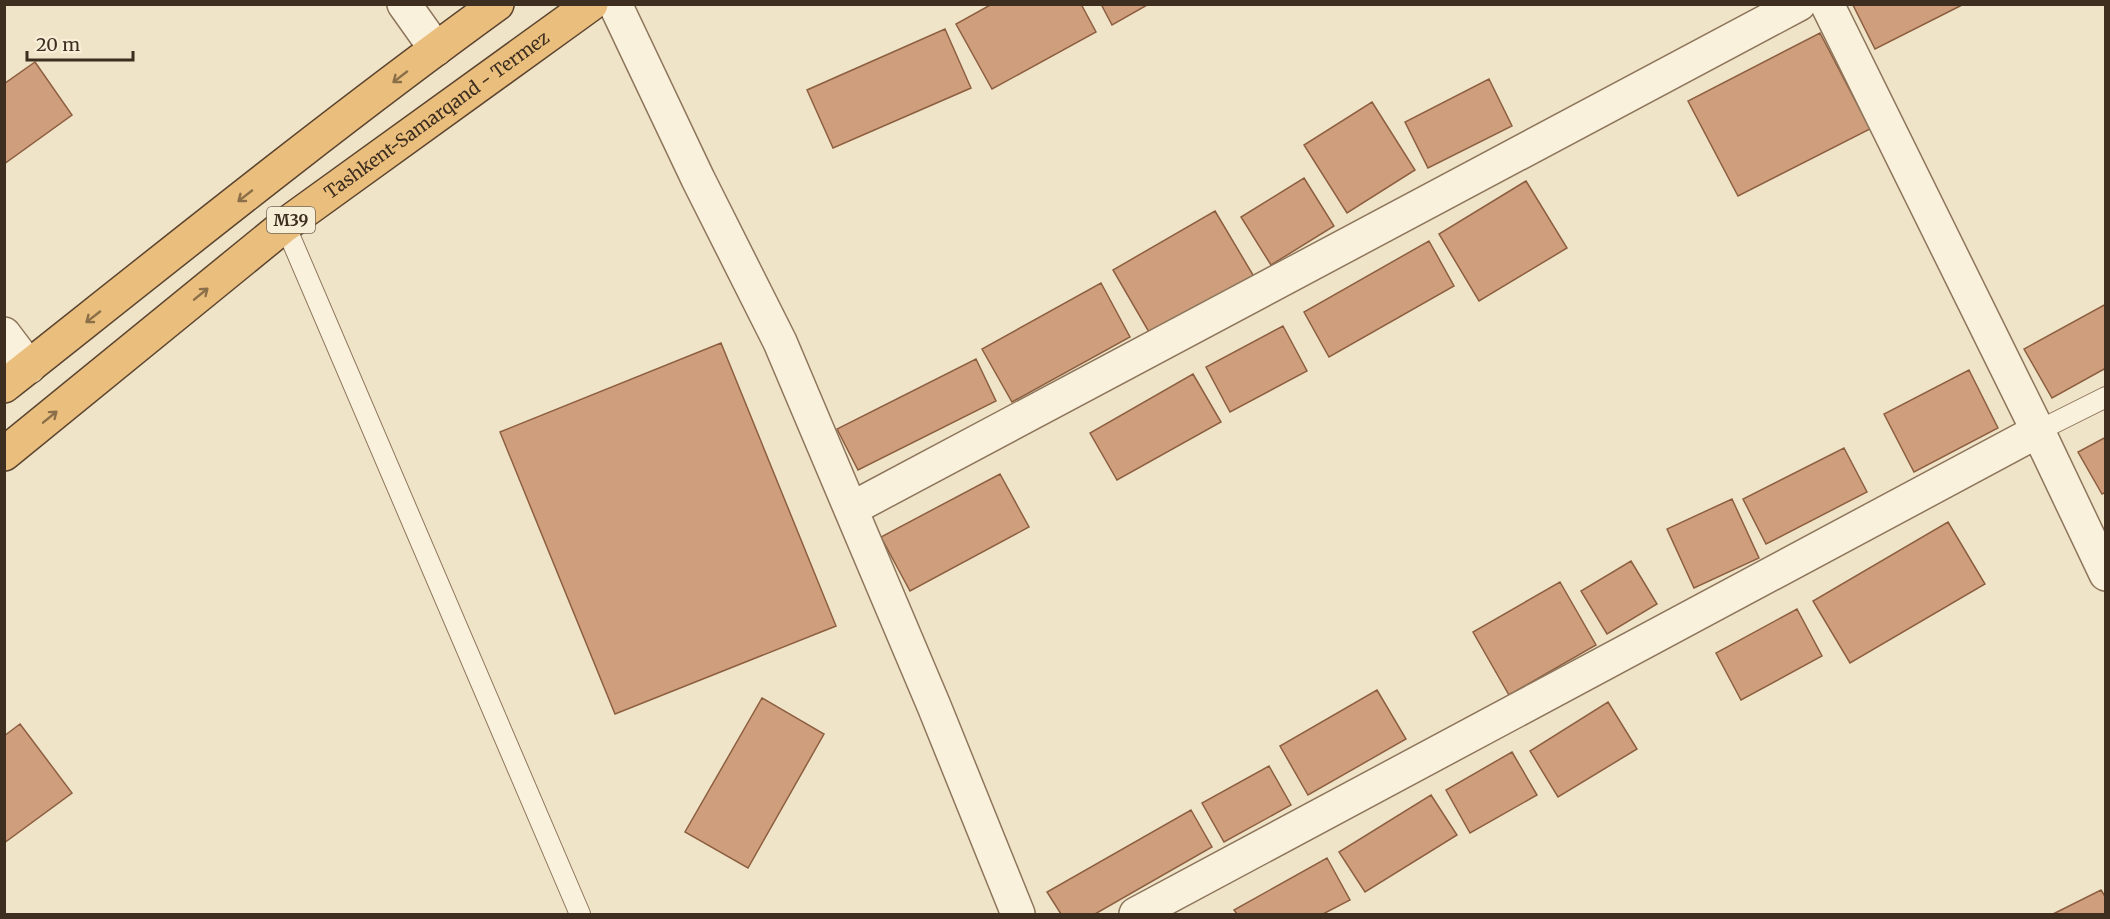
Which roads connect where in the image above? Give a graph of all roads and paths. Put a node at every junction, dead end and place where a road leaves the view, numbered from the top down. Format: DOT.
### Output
graph roads {
  1 [pos="404,4"];
  2 [pos="498,4"];
  3 [pos="591,4"];
  4 [pos="615,4"];
  5 [pos="1799,4"];
  6 [pos="1827,4"];
  7 [pos="436,49"];
  8 [pos="285,225"];
  9 [pos="4,334"];
  10 [pos="17,377"];
  11 [pos="2106,397"];
  12 [pos="2038,430"];
  13 [pos="4,454"];
  14 [pos="851,509"];
  15 [pos="2106,574"];
  16 [pos="580,915"];
  17 [pos="1018,915"];
  18 [pos="1136,915"];
  1 -- 7 [label="street"];
  2 -- 7 [label="highway, M39"];
  3 -- 8 [label="highway, Tashkent-Samarqand - Termez / M39"];
  4 -- 14 [label="street"];
  5 -- 14 [label="street"];
  6 -- 12 [label="street"];
  7 -- 10 [label="highway, M39, one-way"];
  13 -- 8 [label="highway, Tashkent-Samarqand - Termez / M39, one-way"];
  8 -- 16 [label="lane"];
  9 -- 10 [label="street"];
  11 -- 12 [label="lane"];
  12 -- 15 [label="street"];
  12 -- 18 [label="street"];
  14 -- 17 [label="street"];
}
